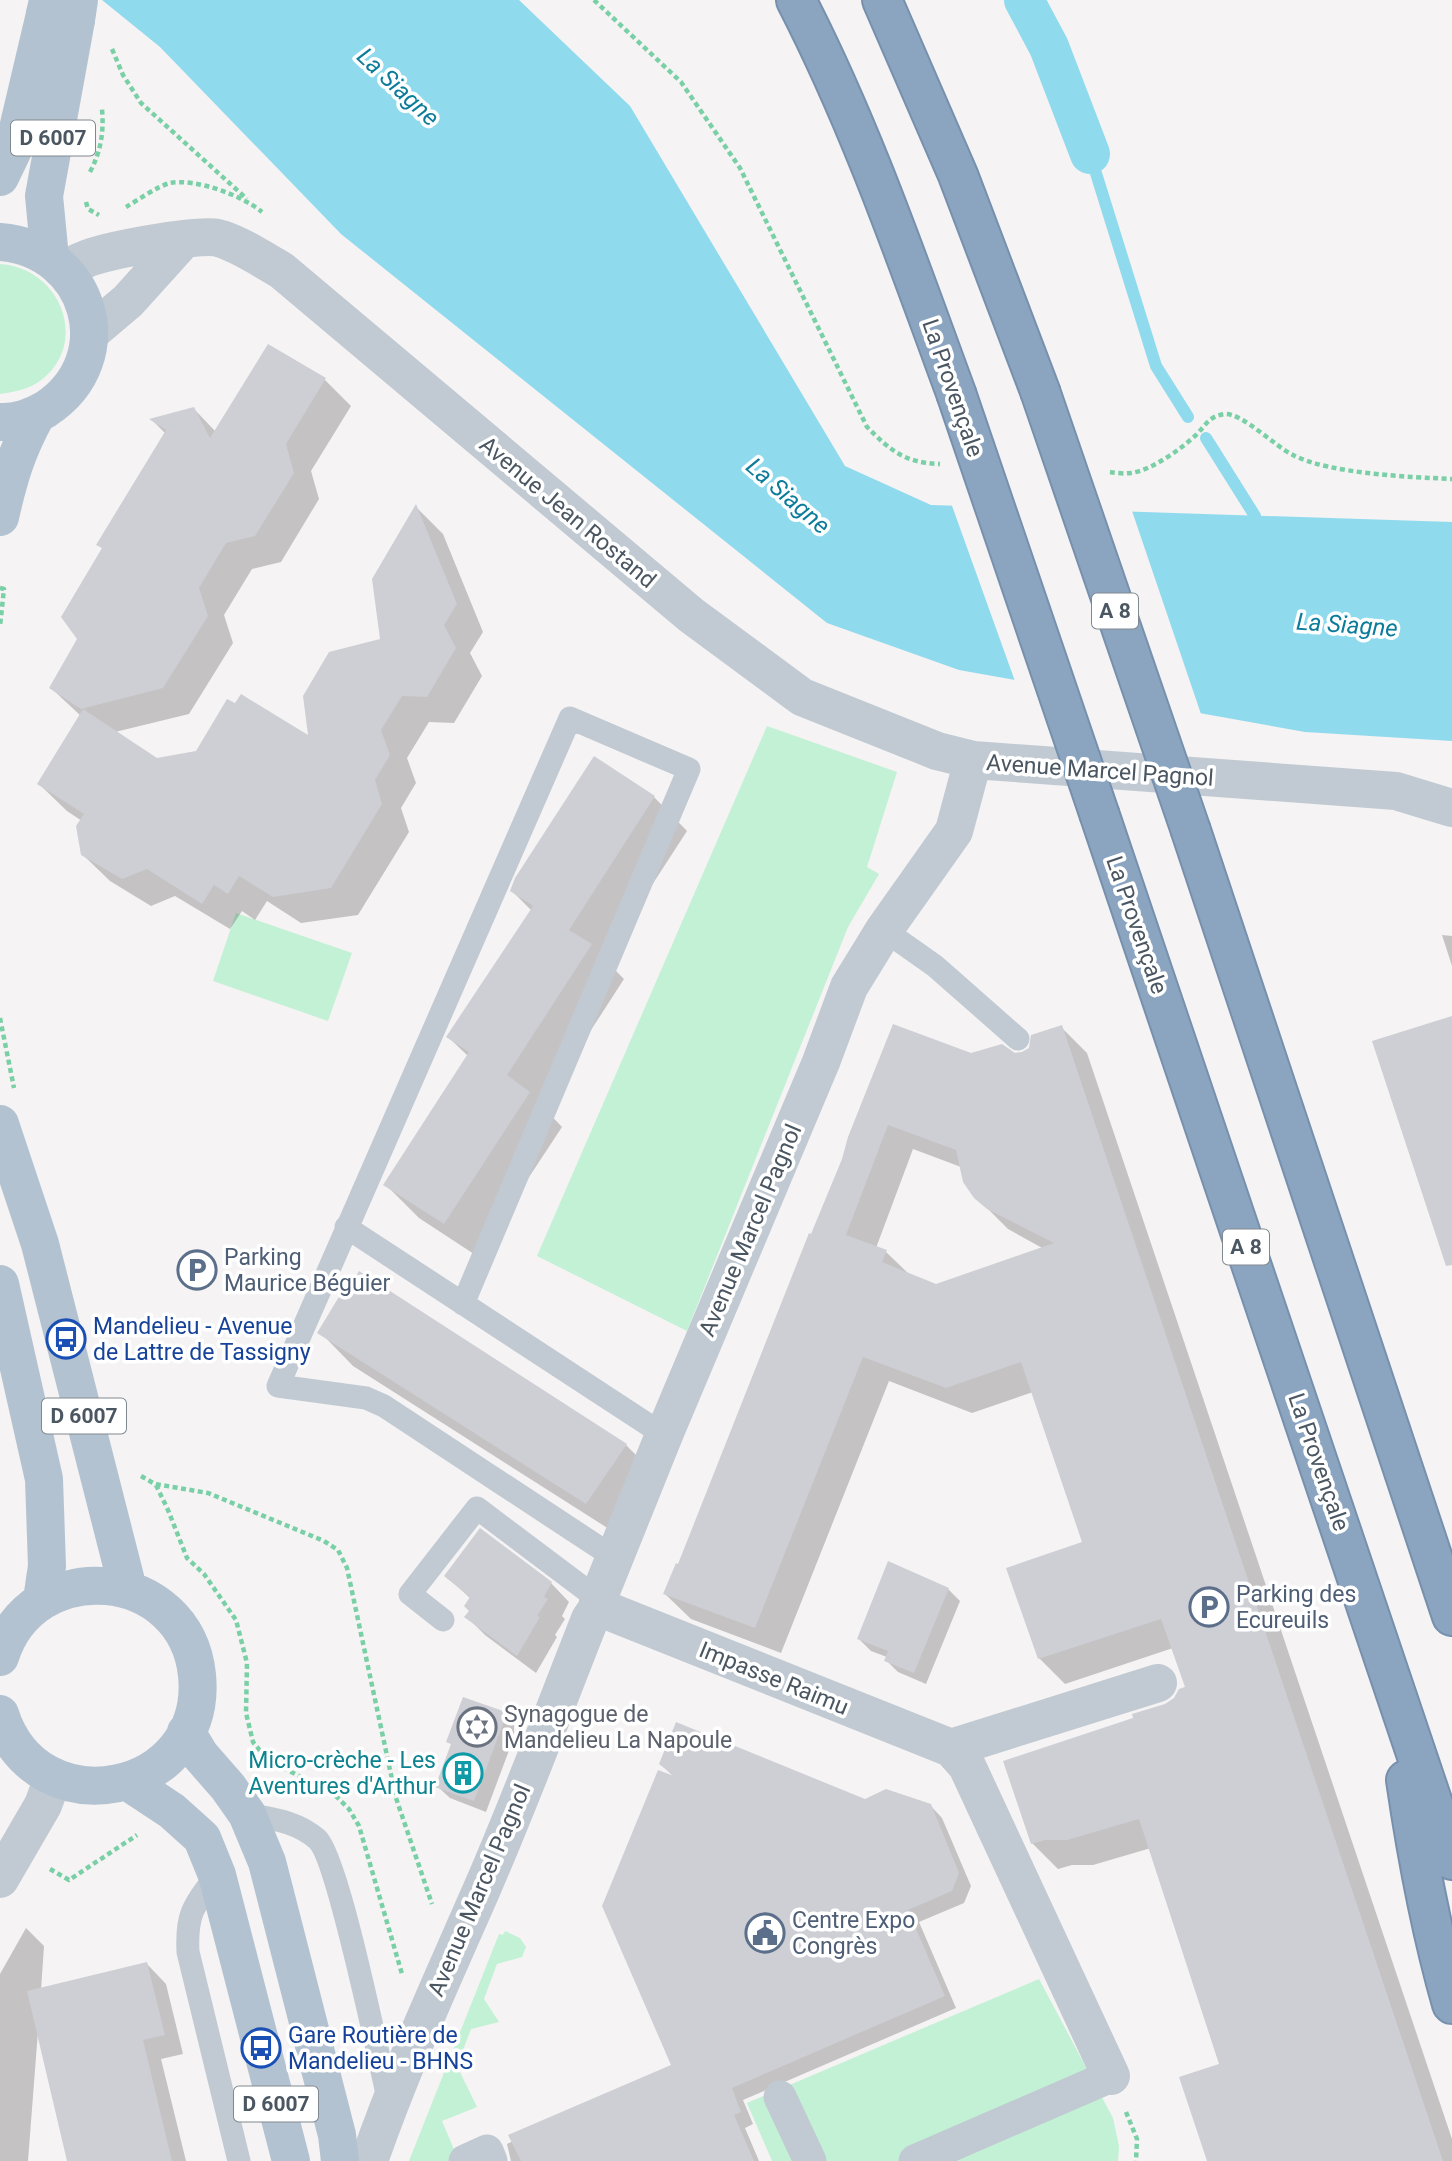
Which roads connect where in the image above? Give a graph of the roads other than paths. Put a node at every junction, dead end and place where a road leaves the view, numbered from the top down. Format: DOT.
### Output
graph roads {
  1 [pos="796,0"];
  2 [pos="882,0"];
  3 [pos="71,14"];
  4 [pos="0,177"];
  5 [pos="184,239"];
  6 [pos="0,242"];
  7 [pos="57,264"];
  8 [pos="89,334"];
  9 [pos="37,414"];
  10 [pos="0,422"];
  11 [pos="0,517"];
  12 [pos="973,760"];
  13 [pos="1452,808"];
  14 [pos="884,930"];
  15 [pos="1018,1039"];
  16 [pos="0,1124"];
  17 [pos="346,1227"];
  18 [pos="0,1284"];
  19 [pos="463,1304"];
  20 [pos="664,1435"];
  21 [pos="615,1558"];
  22 [pos="128,1589"];
  23 [pos="42,1600"];
  24 [pos="598,1603"];
  25 [pos="1452,1616"];
  26 [pos="443,1620"];
  27 [pos="0,1657"];
  28 [pos="1391,1677"];
  29 [pos="1158,1683"];
  30 [pos="0,1714"];
  31 [pos="186,1732"];
  32 [pos="951,1748"];
  33 [pos="54,1778"];
  34 [pos="128,1782"];
  35 [pos="247,1814"];
  36 [pos="1452,1860"];
  37 [pos="217,1875"];
  38 [pos="0,1879"];
  39 [pos="1452,2004"];
  40 [pos="1111,2076"];
  41 [pos="780,2097"];
  42 [pos="390,2105"];
  43 [pos="239,2161"];
  44 [pos="291,2161"];
  45 [pos="340,2161"];
  46 [pos="369,2161"];
  47 [pos="466,2161"];
  48 [pos="491,2161"];
  49 [pos="810,2161"];
  50 [pos="915,2161"];
  1 -- 28 [label="highway, La Provençale / A 8, bridge"];
  2 -- 25 [label="highway, A 8, bridge"];
  3 -- 4 [label="main road, D 6007"];
  3 -- 7 [label="main road, D 6007"];
  5 -- 7 [label="street, Avenue Jean Rostand"];
  5 -- 8 [label="street"];
  5 -- 12 [label="street, Avenue Jean Rostand"];
  6 -- 7 [label="main road"];
  7 -- 8 [label="main road"];
  8 -- 9 [label="main road"];
  9 -- 10 [label="main road"];
  9 -- 11 [label="main road"];
  12 -- 13 [label="street, Avenue Marcel Pagnol"];
  12 -- 14 [label="street, Avenue Marcel Pagnol"];
  14 -- 15 [label="lane"];
  14 -- 20 [label="street, Avenue Marcel Pagnol"];
  16 -- 22 [label="main road, D 6007"];
  17 -- 19 [label="lane"];
  17 -- 19 [label="lane"];
  17 -- 21 [label="lane"];
  18 -- 23 [label="main road, D 6007"];
  19 -- 20 [label="lane"];
  20 -- 21 [label="street, Avenue Marcel Pagnol"];
  21 -- 24 [label="street, Avenue Marcel Pagnol"];
  22 -- 23 [label="main road"];
  22 -- 31 [label="main road"];
  23 -- 27 [label="main road"];
  24 -- 26 [label="lane"];
  24 -- 32 [label="street, Impasse Raimu"];
  24 -- 42 [label="street, Avenue Marcel Pagnol"];
  28 -- 36 [label="highway, La Provençale / A 8"];
  28 -- 39 [label="highway"];
  29 -- 32 [label="street"];
  30 -- 33 [label="main road"];
  31 -- 34 [label="main road"];
  31 -- 35 [label="main road, D 6007"];
  32 -- 40 [label="street"];
  33 -- 34 [label="main road"];
  33 -- 38 [label="street"];
  34 -- 37 [label="main road, D 6007"];
  35 -- 42 [label="lane"];
  35 -- 45 [label="main road, D 6007"];
  37 -- 43 [label="lane"];
  37 -- 44 [label="main road, D 6007"];
  40 -- 50 [label="street"];
  41 -- 49 [label="street"];
  42 -- 46 [label="street, Avenue Marcel Pagnol"];
  47 -- 48 [label="street"];
}
